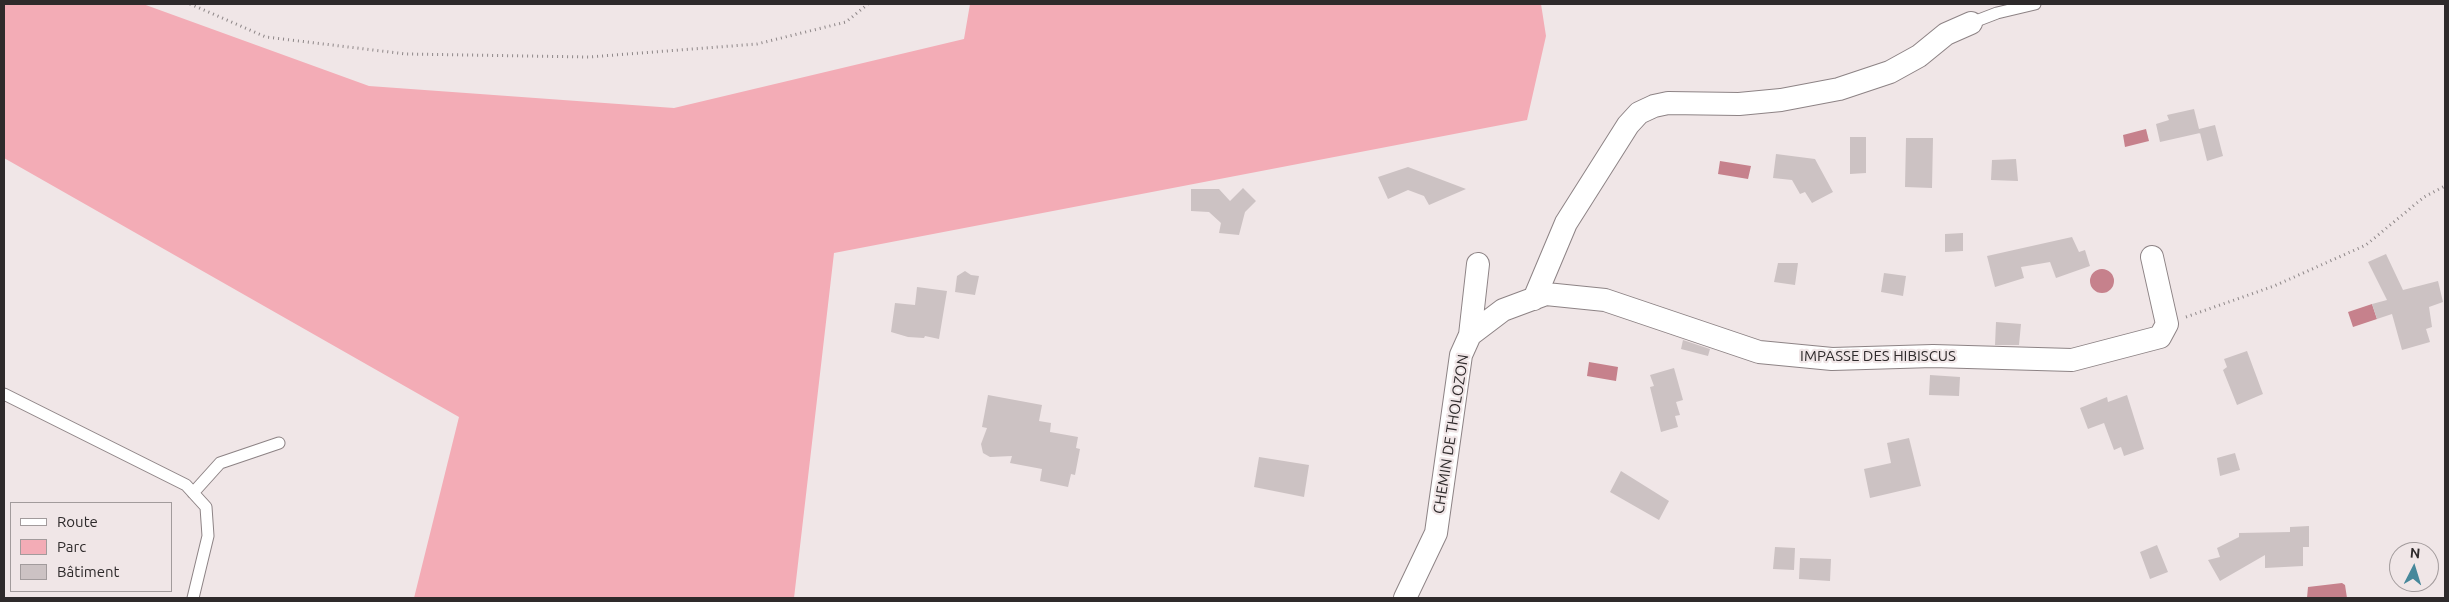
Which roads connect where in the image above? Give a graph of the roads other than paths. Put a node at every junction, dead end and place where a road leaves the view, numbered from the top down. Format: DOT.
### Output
graph roads {
  1 [pos="2035,4"];
  2 [pos="1971,23"];
  3 [pos="2152,257"];
  4 [pos="1478,264"];
  5 [pos="1534,299"];
  6 [pos="1470,334"];
  7 [pos="4,394"];
  8 [pos="279,443"];
  9 [pos="193,493"];
  10 [pos="193,598"];
  11 [pos="1405,598"];
  1 -- 2 [label="lane"];
  2 -- 5 [label="street"];
  3 -- 5 [label="street, IMPASSE DES HIBISCUS"];
  4 -- 6 [label="street, CHEMIN DE THOLOZON"];
  5 -- 6 [label="street, IMPASSE DES HIBISCUS"];
  6 -- 11 [label="street, CHEMIN DE THOLOZON"];
  7 -- 9 [label="lane"];
  8 -- 9 [label="lane"];
  9 -- 10 [label="lane"];
}
